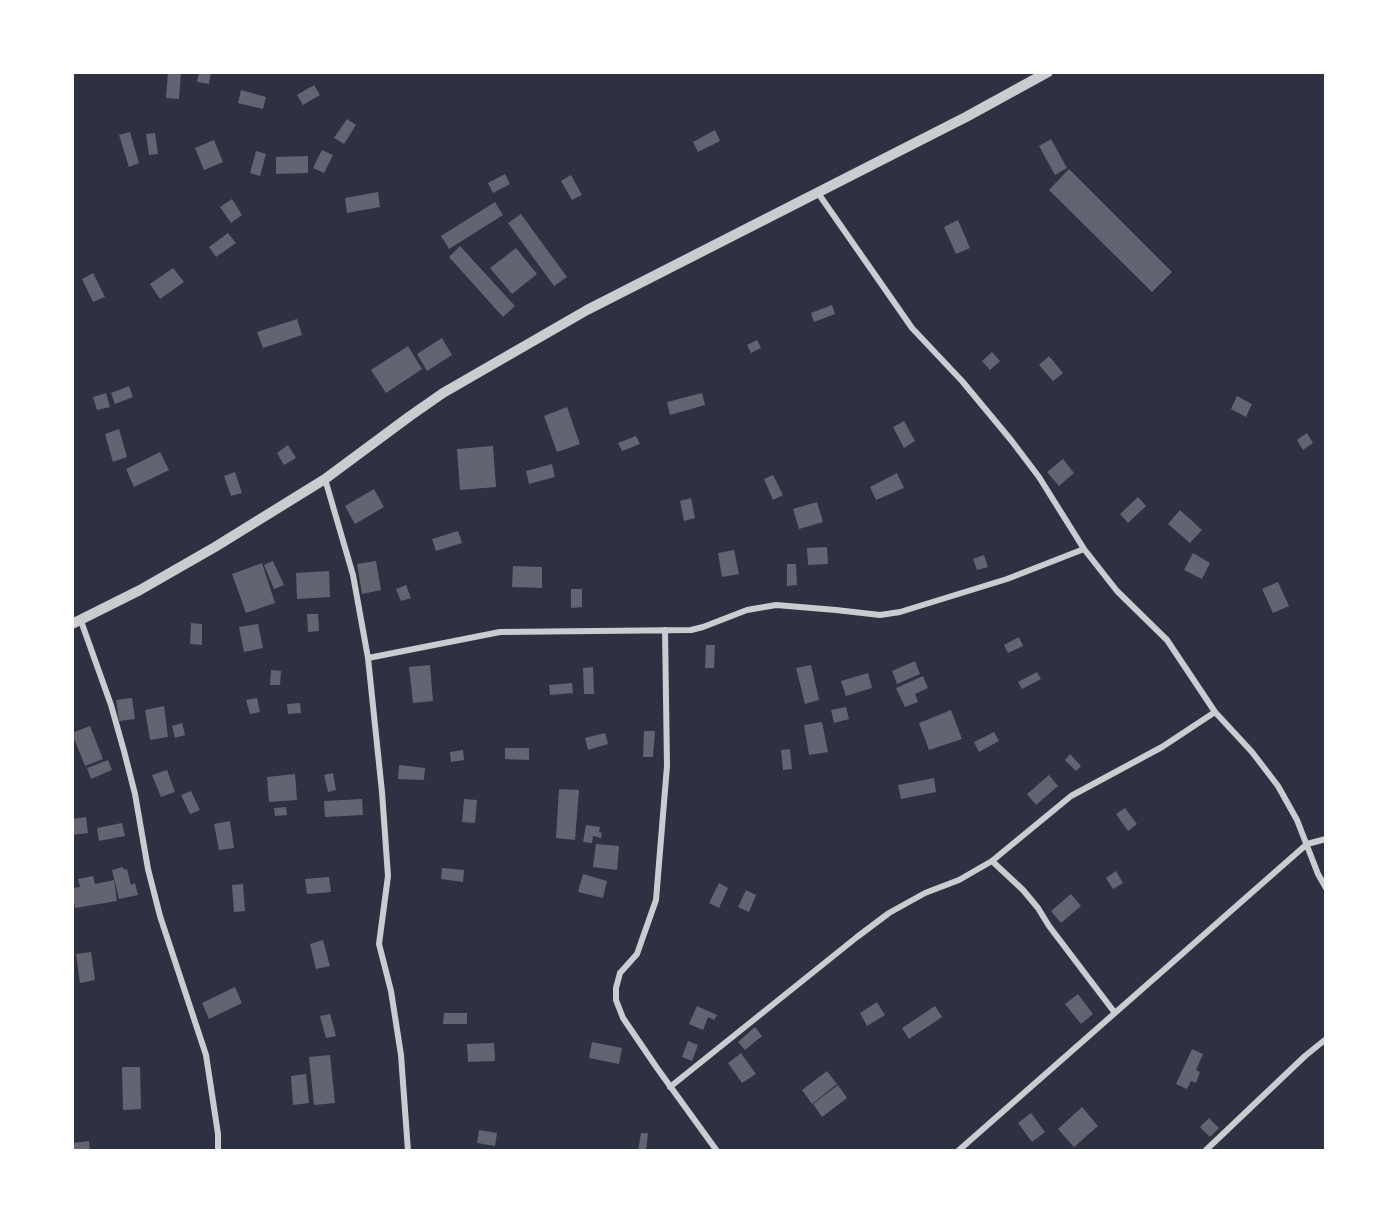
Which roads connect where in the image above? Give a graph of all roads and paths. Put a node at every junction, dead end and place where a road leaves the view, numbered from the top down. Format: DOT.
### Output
graph roads {
  1 [pos="1048,72"];
  2 [pos="818,193"];
  3 [pos="326,479"];
  4 [pos="1084,549"];
  5 [pos="77,622"];
  6 [pos="665,630"];
  7 [pos="368,658"];
  8 [pos="1215,712"];
  9 [pos="1326,839"];
  10 [pos="1307,844"];
  11 [pos="992,861"];
  12 [pos="1326,888"];
  13 [pos="1115,1013"];
  14 [pos="1326,1039"];
  15 [pos="670,1087"];
  16 [pos="711,1141"];
  17 [pos="219,1151"];
  18 [pos="408,1151"];
  19 [pos="710,1151"];
  20 [pos="717,1151"];
  21 [pos="958,1151"];
  22 [pos="1205,1151"];
  1 -- 2 [label="street"];
  2 -- 3 [label="street"];
  2 -- 4 [label="street"];
  3 -- 5 [label="street"];
  3 -- 7 [label="street"];
  4 -- 6 [label="street"];
  4 -- 8 [label="street"];
  5 -- 17 [label="street"];
  6 -- 7 [label="street"];
  6 -- 15 [label="street"];
  7 -- 18 [label="street"];
  8 -- 10 [label="street"];
  8 -- 11 [label="street"];
  9 -- 10 [label="street"];
  10 -- 12 [label="street"];
  10 -- 13 [label="street"];
  11 -- 13 [label="street"];
  11 -- 15 [label="street"];
  13 -- 21 [label="street"];
  14 -- 22 [label="street"];
  15 -- 16 [label="street"];
  16 -- 19 [label="street"];
  16 -- 20 [label="street"];
}
